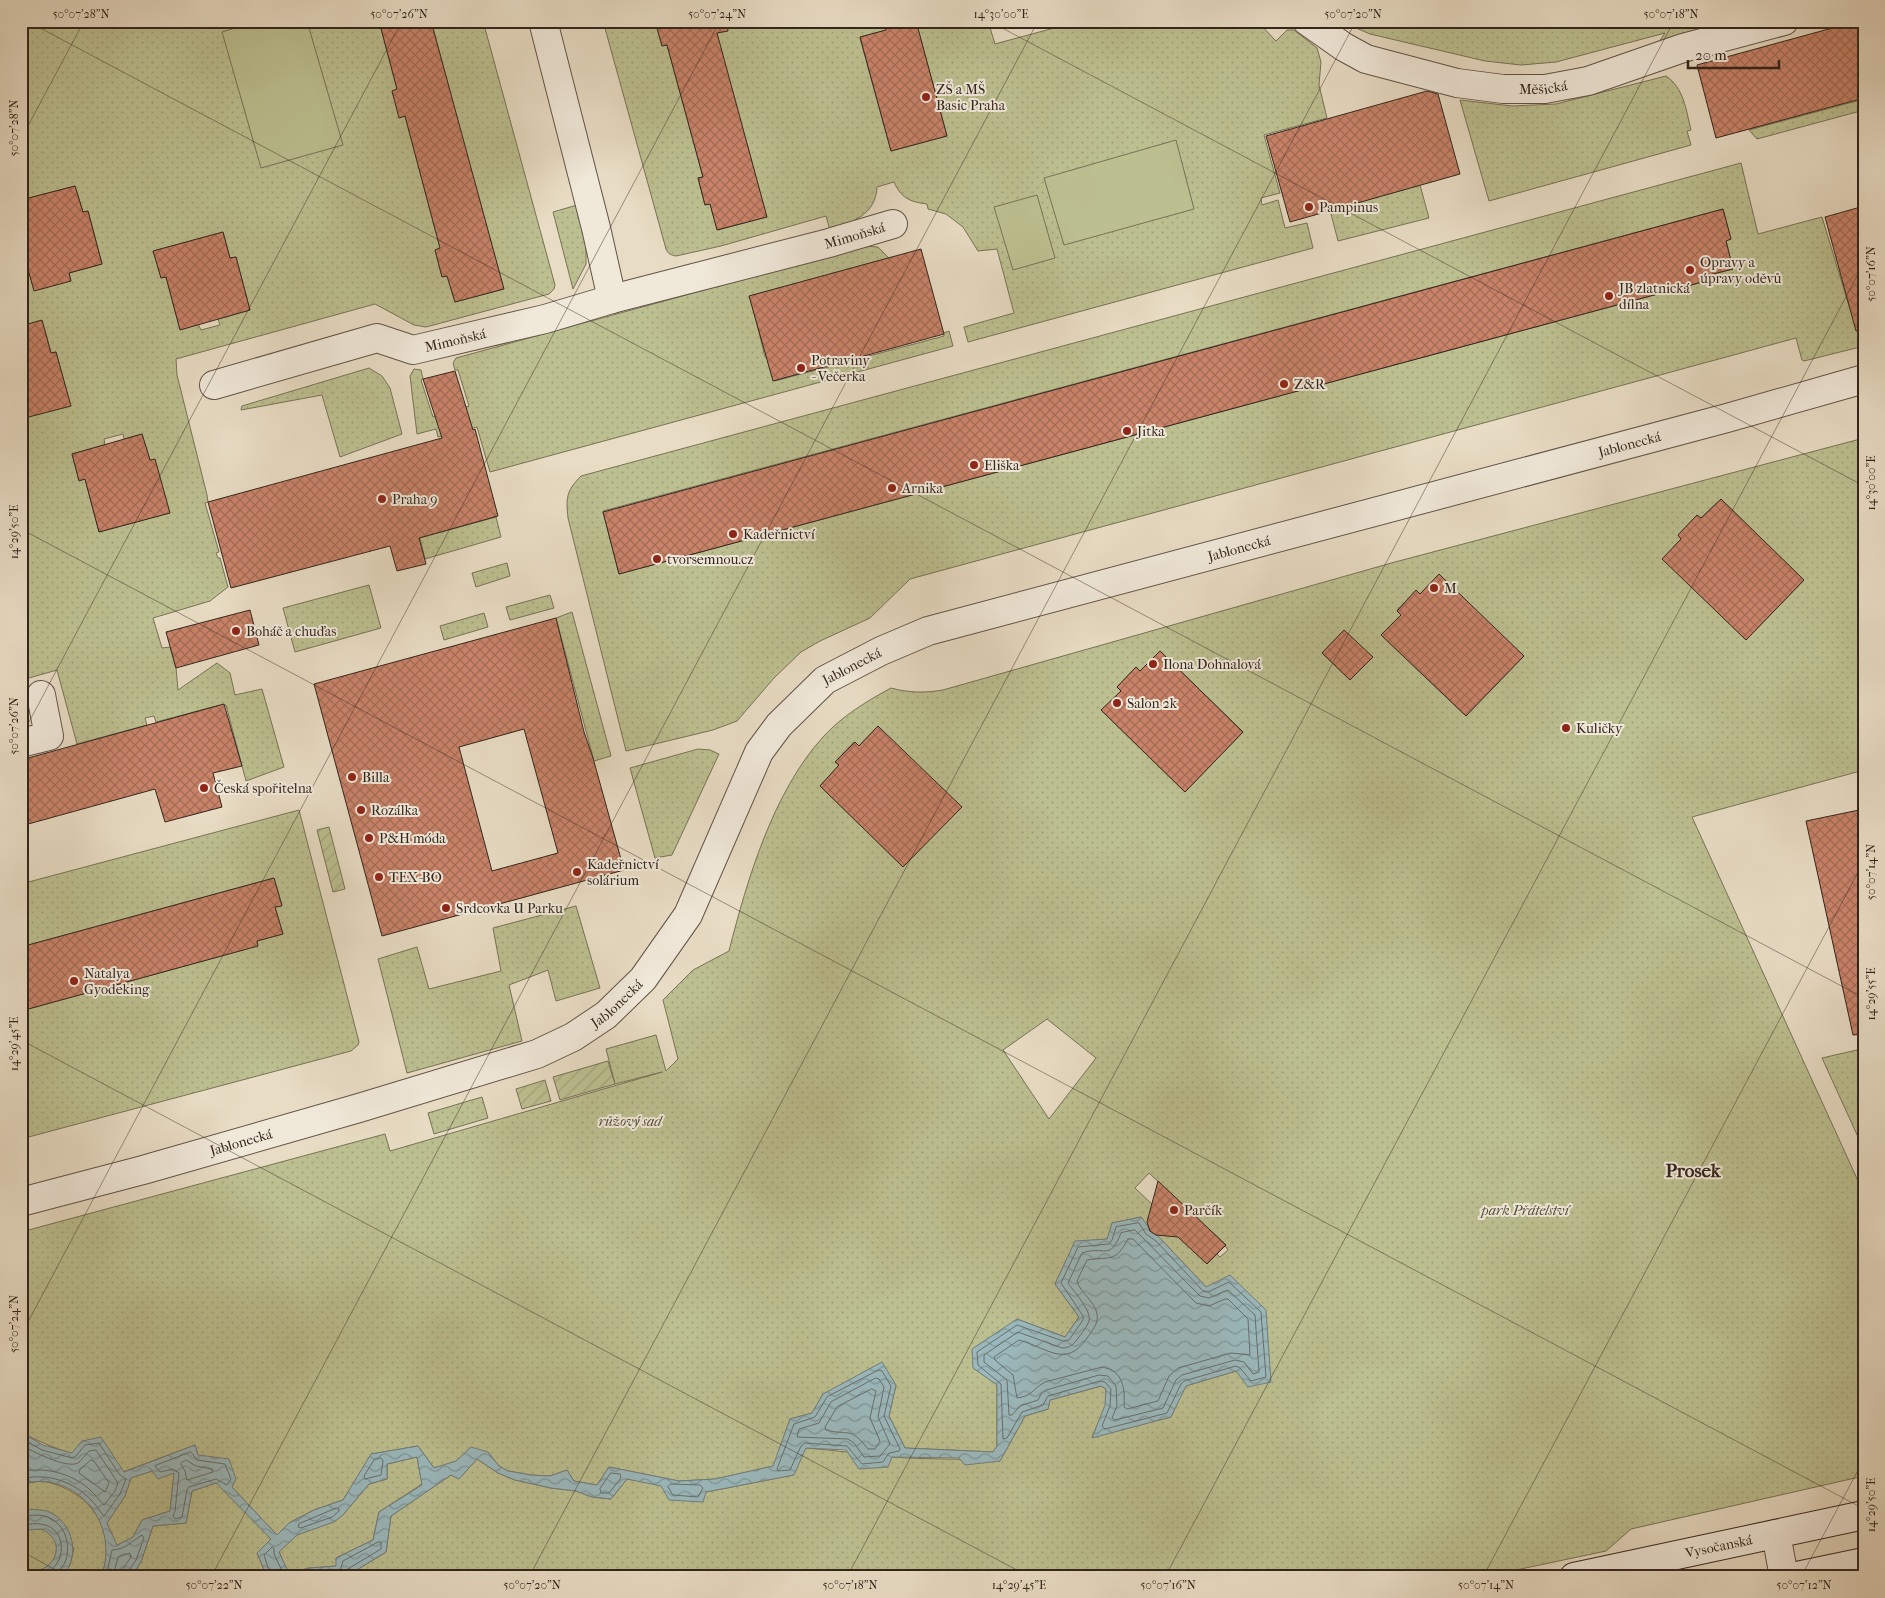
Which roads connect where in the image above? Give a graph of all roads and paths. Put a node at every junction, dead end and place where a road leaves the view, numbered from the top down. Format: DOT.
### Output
graph roads {
  1 [pos="544,21"];
  2 [pos="1307,21"];
  3 [pos="1784,21"];
  4 [pos="892,224"];
  5 [pos="612,299"];
  6 [pos="1864,380"];
  7 [pos="214,385"];
  8 [pos="41,695"];
  9 [pos="21,743"];
  10 [pos="21,1202"];
  11 [pos="1864,1515"];
  12 [pos="1776,1534"];
  13 [pos="1864,1562"];
  14 [pos="1574,1577"];
  15 [pos="1784,1577"];
  16 [pos="1792,1577"];
  1 -- 5 [label="street"];
  2 -- 3 [label="street, Měšická"];
  4 -- 5 [label="street, Mimoňská"];
  5 -- 7 [label="street, Mimoňská"];
  6 -- 10 [label="street, Jablonecká"];
  8 -- 9 [label="street"];
  11 -- 12 [label="street, Vysočanská"];
  12 -- 14 [label="street, Vysočanská"];
  12 -- 15 [label="street"];
  13 -- 16 [label="street"];
}
